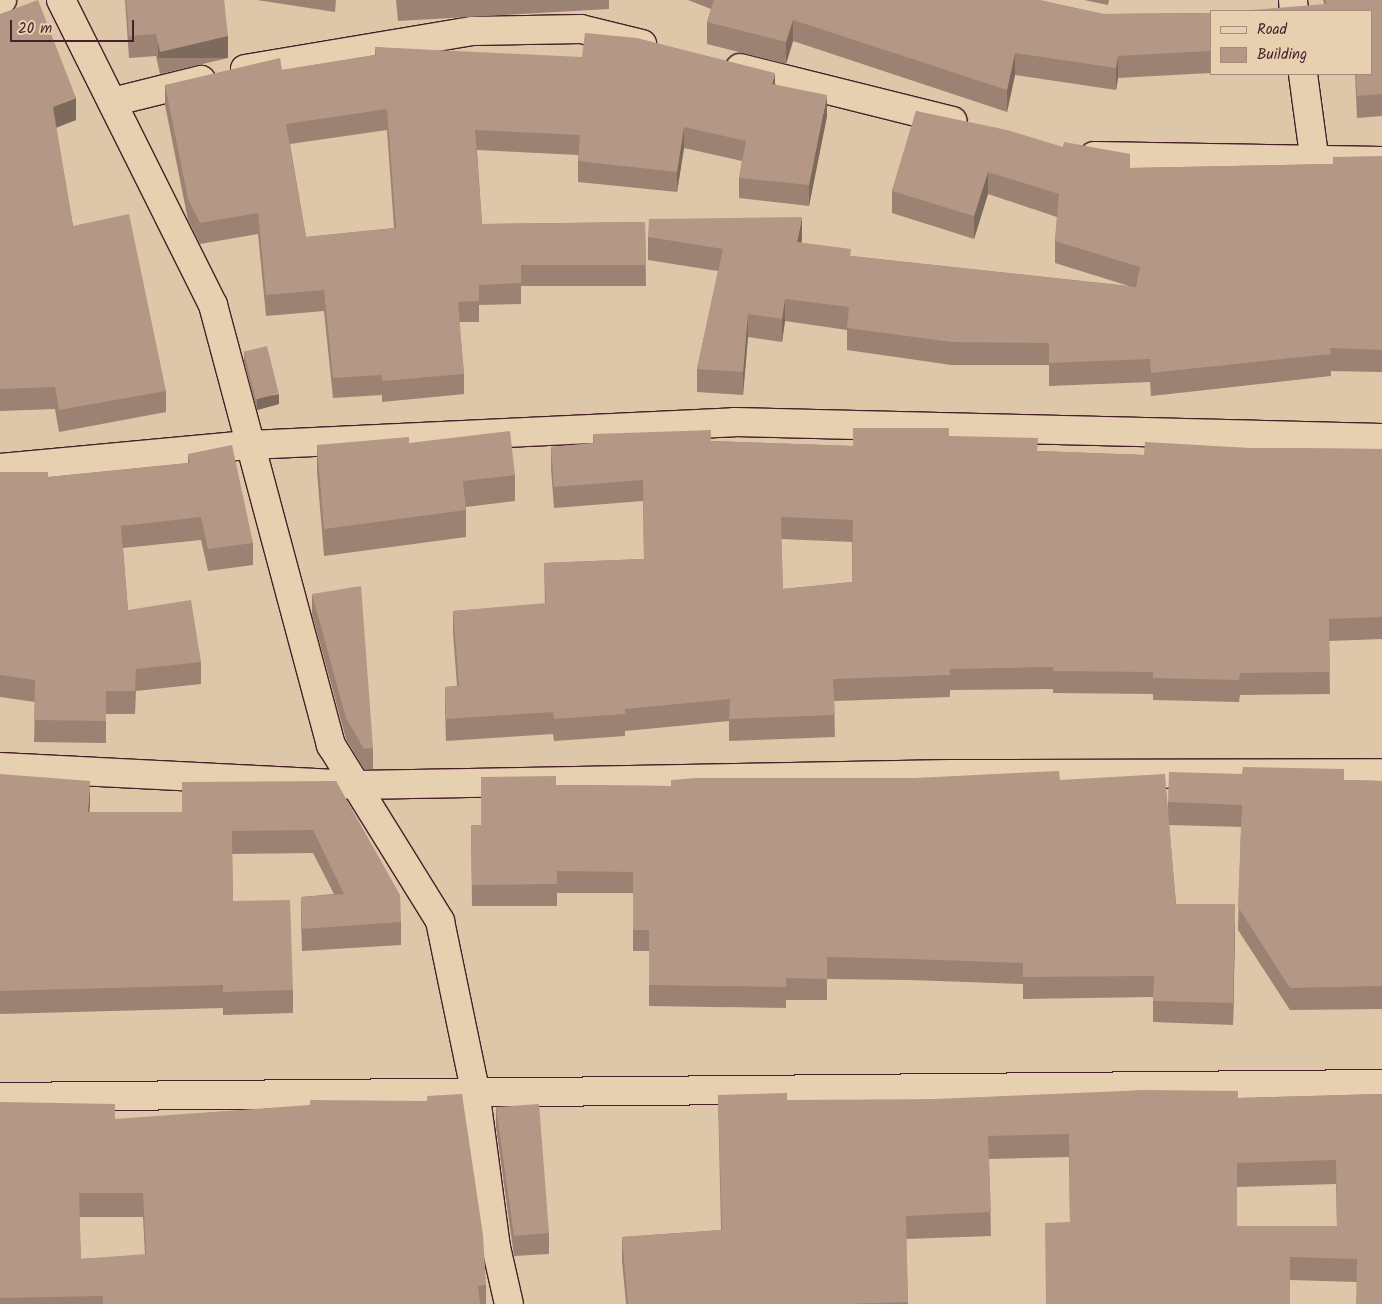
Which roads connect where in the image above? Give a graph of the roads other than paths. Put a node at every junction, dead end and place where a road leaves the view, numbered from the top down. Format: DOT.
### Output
graph roads {
  1 [pos="61,0"];
  2 [pos="668,50"];
  3 [pos="716,62"];
  4 [pos="1303,75"];
  5 [pos="112,102"];
  6 [pos="977,127"];
  7 [pos="1064,148"];
  8 [pos="1382,161"];
  9 [pos="1315,163"];
  10 [pos="1382,438"];
  11 [pos="250,445"];
  12 [pos="0,468"];
  13 [pos="0,767"];
  14 [pos="1382,772"];
  15 [pos="356,785"];
  16 [pos="1382,1084"];
  17 [pos="475,1090"];
  18 [pos="0,1097"];
  19 [pos="509,1304"];
  1 -- 5 [label="street"];
  2 -- 5 [label="street"];
  3 -- 6 [label="street"];
  4 -- 9 [label="street"];
  5 -- 11 [label="street"];
  7 -- 9 [label="street"];
  8 -- 9 [label="street"];
  10 -- 11 [label="street"];
  11 -- 12 [label="street"];
  11 -- 15 [label="street"];
  13 -- 15 [label="street"];
  14 -- 15 [label="street"];
  15 -- 17 [label="street"];
  16 -- 17 [label="street"];
  17 -- 18 [label="street"];
  17 -- 19 [label="street"];
}
